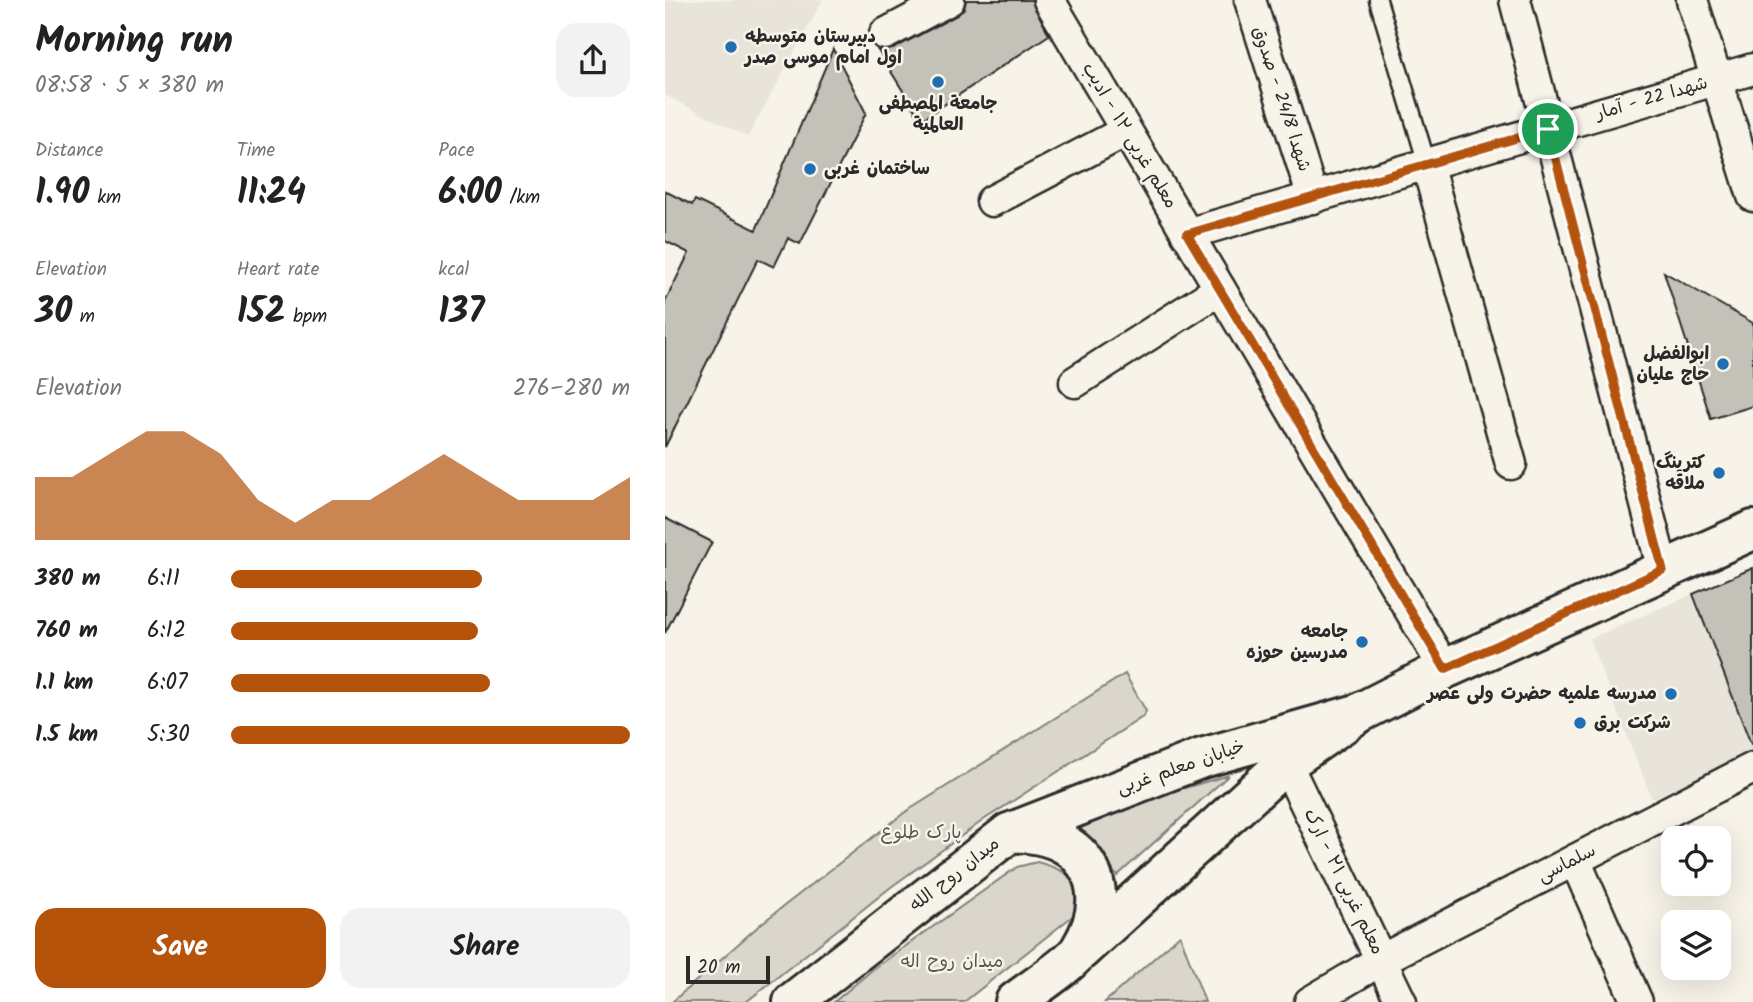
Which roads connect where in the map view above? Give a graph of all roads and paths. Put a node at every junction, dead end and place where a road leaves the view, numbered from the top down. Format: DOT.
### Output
graph roads {
  1 [pos="949,0"];
  2 [pos="1049,0"];
  3 [pos="1250,0"];
  4 [pos="1378,0"];
  5 [pos="1515,0"];
  6 [pos="1692,0"];
  7 [pos="885,34"];
  8 [pos="1753,69"];
  9 [pos="1715,80"];
  10 [pos="1548,129"];
  11 [pos="1126,131"];
  12 [pos="1427,164"];
  13 [pos="1753,196"];
  14 [pos="1313,198"];
  15 [pos="992,201"];
  16 [pos="1187,234"];
  17 [pos="1220,289"];
  18 [pos="1075,382"];
  19 [pos="1511,464"];
  20 [pos="1753,530"];
  21 [pos="1663,570"];
  22 [pos="1445,669"];
  23 [pos="1357,714"];
  24 [pos="1286,763"];
  25 [pos="1753,768"];
  26 [pos="1009,833"];
  27 [pos="1575,860"];
  28 [pos="1080,951"];
  29 [pos="1381,960"];
  30 [pos="793,1002"];
  31 [pos="1015,1002"];
  32 [pos="1310,1002"];
  33 [pos="1401,1002"];
  34 [pos="1637,1002"];
  1 -- 7 [label="street"];
  2 -- 11 [label="street, معلم غربی ۱۲ - ادیب"];
  3 -- 14 [label="street, شهدا 24/8 - صدوق"];
  4 -- 12 [label="lane"];
  5 -- 10 [label="street"];
  6 -- 9 [label="street"];
  8 -- 9 [label="street, شهدا 22 - آمار"];
  9 -- 10 [label="street, شهدا 22 - آمار"];
  9 -- 13 [label="street"];
  10 -- 12 [label="street, شهدا 22 - آمار"];
  10 -- 21 [label="street"];
  11 -- 15 [label="street"];
  11 -- 16 [label="street, معلم غربی ۱۲ - ادیب"];
  12 -- 14 [label="street, شهدا 22 - آمار"];
  12 -- 19 [label="street"];
  14 -- 16 [label="street, شهدا 22 - آمار"];
  16 -- 17 [label="street, معلم غربی ۱۲ - ادیب"];
  17 -- 18 [label="street"];
  17 -- 22 [label="street, معلم غربی ۱۲ - ادیب"];
  20 -- 21 [label="main road, خیابان معلم غربی"];
  21 -- 22 [label="main road, خیابان معلم غربی"];
  22 -- 23 [label="main road, خیابان معلم غربی"];
  23 -- 24 [label="main road, خیابان معلم غربی"];
  23 -- 26 [label="main road, خیابان معلم غربی"];
  24 -- 28 [label="main road, خیابان معلم غربی"];
  24 -- 29 [label="street, معلم غربی ۲۱ - ارک"];
  25 -- 27 [label="street, سلماسی"];
  26 -- 28 [label="main road, میدان روح الله"];
  26 -- 30 [label="main road, میدان روح الله"];
  27 -- 29 [label="street, سلماسی"];
  27 -- 34 [label="street"];
  28 -- 31 [label="main road, میدان روح الله"];
  29 -- 32 [label="street, سلماسی"];
  29 -- 33 [label="street, معلم غربی ۲۱ - ارک"];
}
